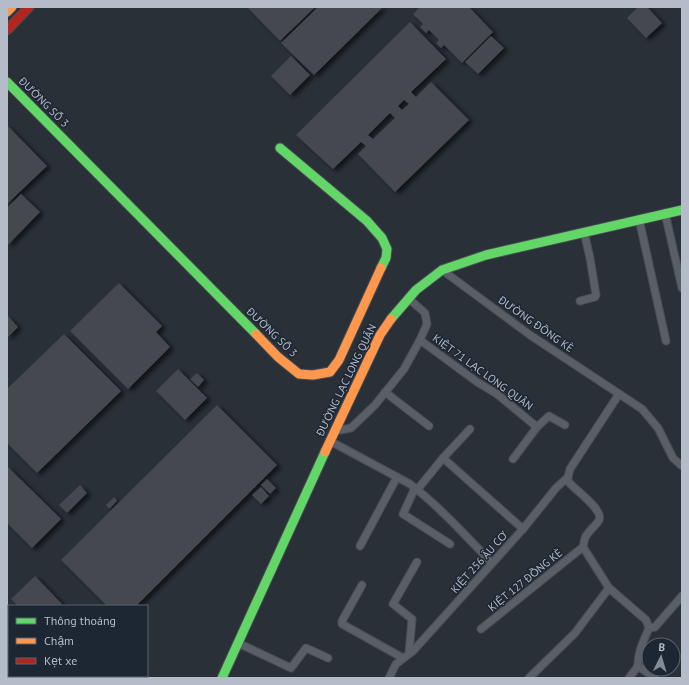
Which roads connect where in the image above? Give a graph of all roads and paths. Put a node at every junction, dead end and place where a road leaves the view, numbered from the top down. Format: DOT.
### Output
graph roads {
  1 [pos="12,7"];
  2 [pos="29,7"];
  3 [pos="7,12"];
  4 [pos="7,30"];
  5 [pos="7,82"];
  6 [pos="280,148"];
  7 [pos="682,210"];
  8 [pos="665,213"];
  9 [pos="639,219"];
  10 [pos="584,232"];
  11 [pos="442,270"];
  12 [pos="682,288"];
  13 [pos="408,298"];
  14 [pos="580,301"];
  15 [pos="420,340"];
  16 [pos="666,341"];
  17 [pos="385,392"];
  18 [pos="619,394"];
  19 [pos="535,425"];
  20 [pos="565,425"];
  21 [pos="429,426"];
  22 [pos="470,429"];
  23 [pos="335,431"];
  24 [pos="330,440"];
  25 [pos="443,458"];
  26 [pos="513,459"];
  27 [pos="682,466"];
  28 [pos="398,477"];
  29 [pos="568,477"];
  30 [pos="416,489"];
  31 [pos="523,529"];
  32 [pos="450,544"];
  33 [pos="360,546"];
  34 [pos="583,547"];
  35 [pos="417,562"];
  36 [pos="492,563"];
  37 [pos="362,585"];
  38 [pos="609,588"];
  39 [pos="682,596"];
  40 [pos="650,628"];
  41 [pos="481,629"];
  42 [pos="238,643"];
  43 [pos="410,653"];
  44 [pos="328,658"];
  45 [pos="403,658"];
  46 [pos="638,666"];
  47 [pos="222,678"];
  48 [pos="389,678"];
  49 [pos="529,678"];
  50 [pos="629,678"];
  51 [pos="656,678"];
  1 -- 3 [label="street"];
  2 -- 4 [label="street"];
  5 -- 6 [label="street, ĐƯỜNG SỐ 3"];
  7 -- 8 [label="street, ĐƯỜNG LẠC LONG QUÂN"];
  8 -- 9 [label="street, ĐƯỜNG LẠC LONG QUÂN"];
  8 -- 12 [label="street"];
  9 -- 10 [label="street, ĐƯỜNG LẠC LONG QUÂN"];
  9 -- 16 [label="street"];
  10 -- 11 [label="street, ĐƯỜNG LẠC LONG QUÂN"];
  10 -- 14 [label="street"];
  11 -- 13 [label="street, ĐƯỜNG LẠC LONG QUÂN"];
  11 -- 18 [label="street, ĐƯỜNG ĐỒNG KÈ"];
  13 -- 15 [label="street, KIỆT 71 LẠC LONG QUÂN"];
  13 -- 23 [label="street, ĐƯỜNG LẠC LONG QUÂN"];
  15 -- 17 [label="street, KIỆT 71 LẠC LONG QUÂN"];
  15 -- 19 [label="street, KIỆT 71 LẠC LONG QUÂN"];
  17 -- 21 [label="street"];
  17 -- 23 [label="street, KIỆT 71 LẠC LONG QUÂN"];
  18 -- 27 [label="street, ĐƯỜNG ĐỒNG KÈ"];
  18 -- 29 [label="street"];
  19 -- 20 [label="street"];
  19 -- 26 [label="street"];
  22 -- 25 [label="street"];
  23 -- 24 [label="street, ĐƯỜNG LẠC LONG QUÂN"];
  24 -- 28 [label="street"];
  24 -- 42 [label="street, ĐƯỜNG LẠC LONG QUÂN"];
  25 -- 30 [label="street"];
  25 -- 31 [label="street"];
  28 -- 30 [label="street"];
  28 -- 33 [label="street"];
  29 -- 31 [label="street, KIỆT 256 ÂU CƠ"];
  29 -- 34 [label="street"];
  30 -- 32 [label="street"];
  30 -- 36 [label="street"];
  31 -- 36 [label="street, KIỆT 256 ÂU CƠ"];
  34 -- 38 [label="street"];
  34 -- 41 [label="street, KIỆT 127 ĐỒNG KÈ"];
  35 -- 43 [label="street"];
  36 -- 43 [label="street, KIỆT 256 ÂU CƠ"];
  37 -- 45 [label="street"];
  38 -- 40 [label="street"];
  38 -- 49 [label="street"];
  39 -- 40 [label="street"];
  40 -- 46 [label="street"];
  42 -- 44 [label="street"];
  42 -- 47 [label="street, ĐƯỜNG LẠC LONG QUÂN"];
  43 -- 45 [label="street, KIỆT 256 ÂU CƠ"];
  45 -- 48 [label="street, KIỆT 256 ÂU CƠ"];
  46 -- 50 [label="street"];
  46 -- 51 [label="street"];
}
